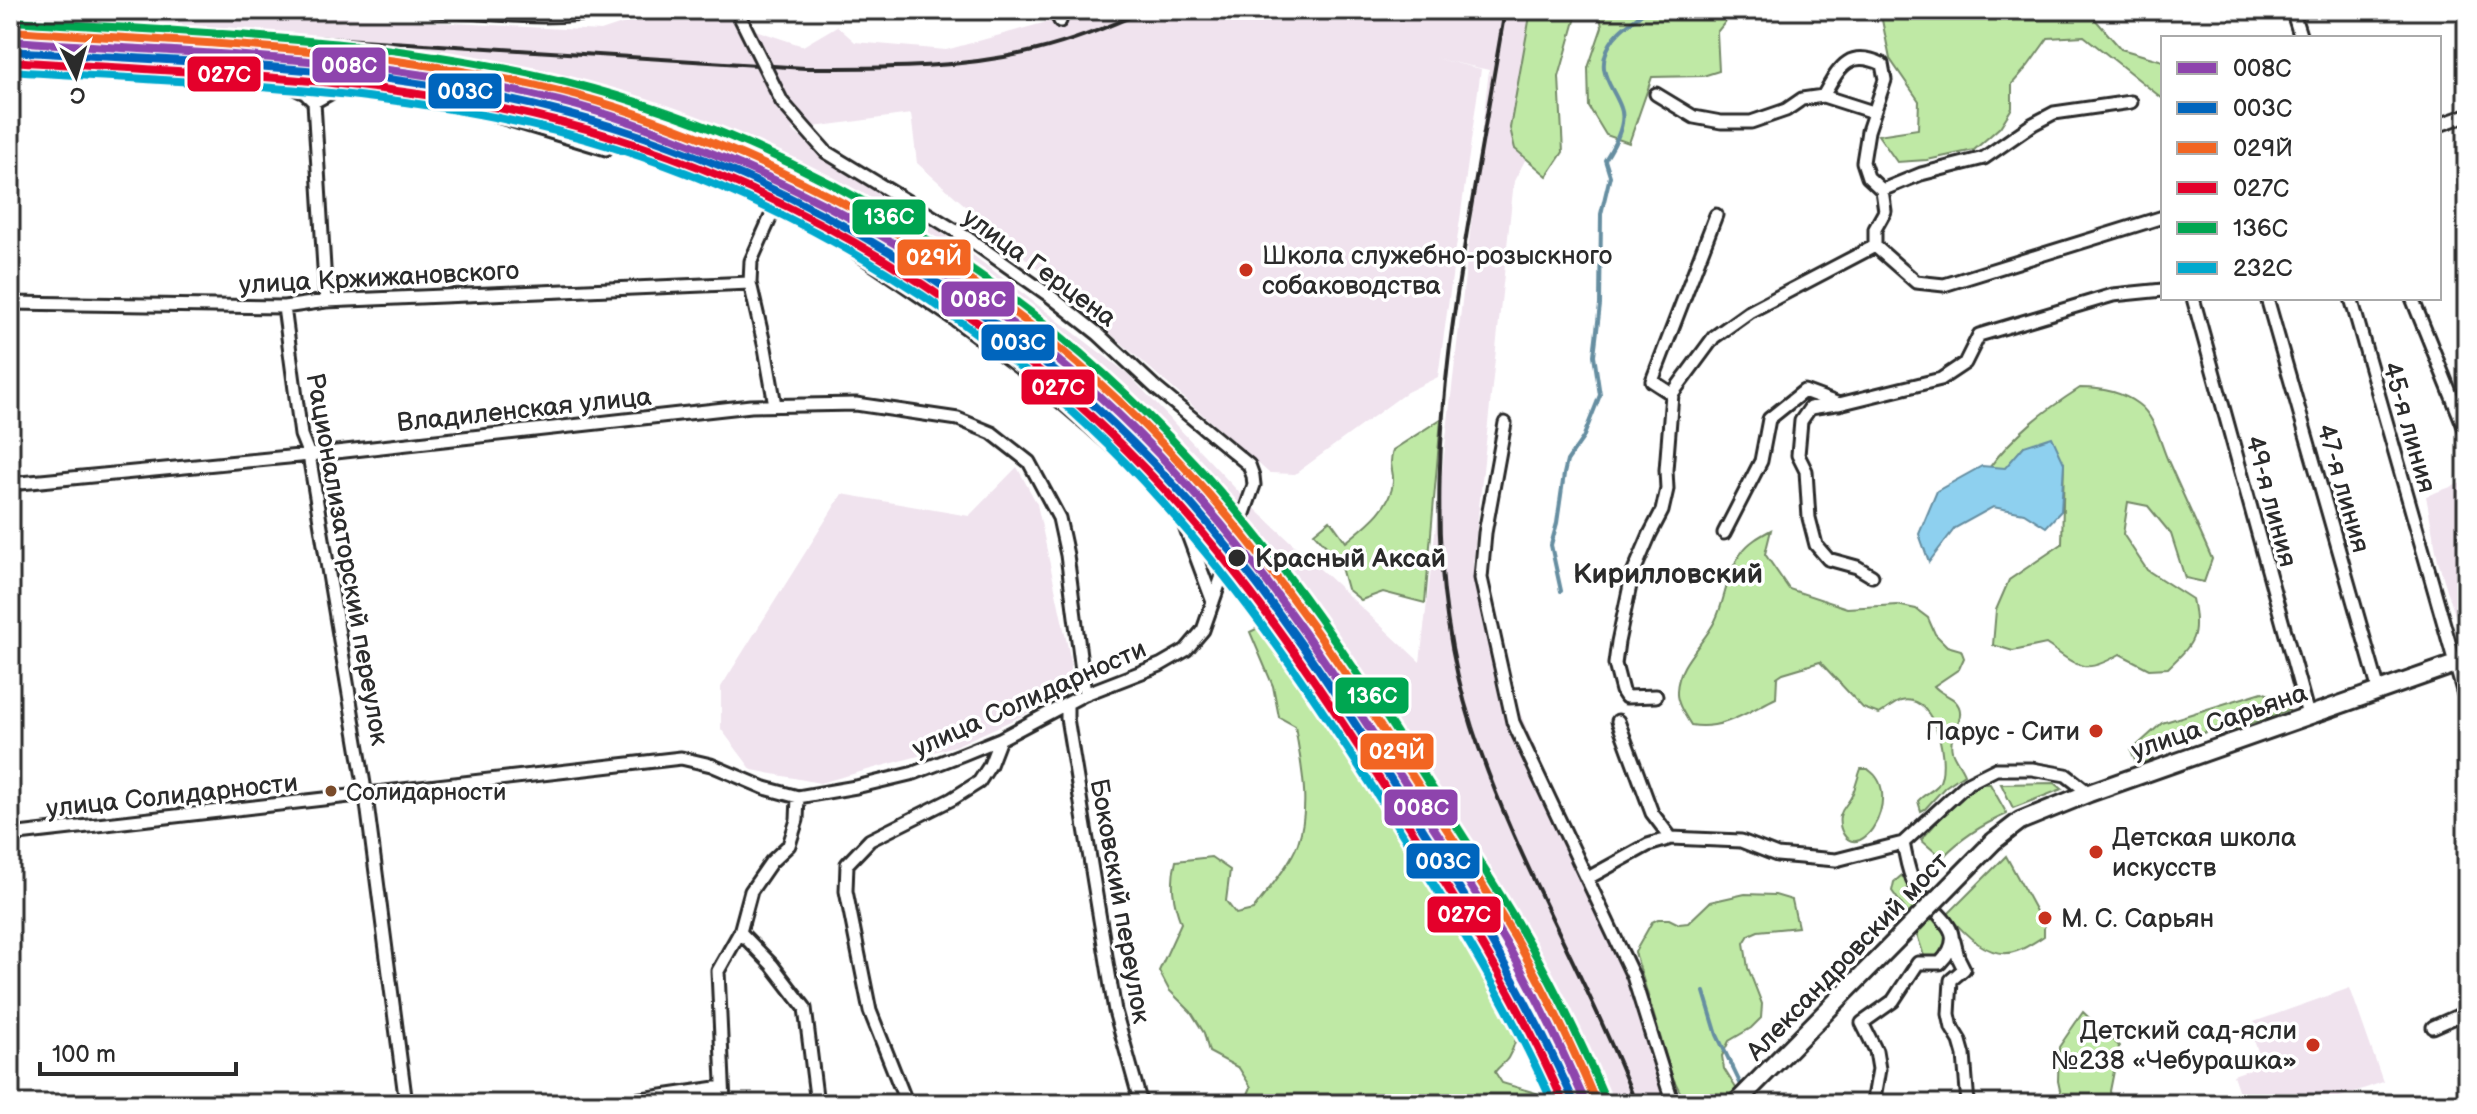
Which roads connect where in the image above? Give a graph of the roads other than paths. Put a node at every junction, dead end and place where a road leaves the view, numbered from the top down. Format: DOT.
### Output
graph roads {
  1 [pos="435,10"];
  2 [pos="610,10"];
  3 [pos="2292,10"];
  4 [pos="737,11"];
  5 [pos="2300,36"];
  6 [pos="10,56"];
  7 [pos="1656,94"];
  8 [pos="1823,96"];
  9 [pos="314,102"];
  10 [pos="2131,102"];
  11 [pos="1873,112"];
  12 [pos="2467,115"];
  13 [pos="2441,124"];
  14 [pos="606,149"];
  15 [pos="1882,190"];
  16 [pos="1716,215"];
  17 [pos="2161,218"];
  18 [pos="1875,246"];
  19 [pos="750,283"];
  20 [pos="2161,290"];
  21 [pos="2194,300"];
  22 [pos="2268,300"];
  23 [pos="2352,300"];
  24 [pos="2413,300"];
  25 [pos="326,301"];
  26 [pos="10,303"];
  27 [pos="284,307"];
  28 [pos="1672,394"];
  29 [pos="1839,404"];
  30 [pos="775,405"];
  31 [pos="1505,423"];
  32 [pos="2467,434"];
  33 [pos="309,455"];
  34 [pos="10,484"];
  35 [pos="1724,533"];
  36 [pos="1872,576"];
  37 [pos="1213,602"];
  38 [pos="2460,662"];
  39 [pos="2379,691"];
  40 [pos="1085,694"];
  41 [pos="1656,696"];
  42 [pos="1067,705"];
  43 [pos="2467,705"];
  44 [pos="2308,715"];
  45 [pos="1618,721"];
  46 [pos="1000,739"];
  47 [pos="2089,793"];
  48 [pos="366,796"];
  49 [pos="798,797"];
  50 [pos="10,835"];
  51 [pos="1671,838"];
  52 [pos="1994,841"];
  53 [pos="1903,843"];
  54 [pos="1588,878"];
  55 [pos="740,932"];
  56 [pos="1953,935"];
  57 [pos="2467,1012"];
  58 [pos="2433,1027"];
  59 [pos="723,1087"];
  60 [pos="406,1104"];
  61 [pos="608,1104"];
  62 [pos="724,1104"];
  63 [pos="817,1104"];
  64 [pos="907,1104"];
  65 [pos="1141,1104"];
  66 [pos="1673,1104"];
  67 [pos="1735,1104"];
  68 [pos="1873,1104"];
  69 [pos="1968,1104"];
  1 -- 2 [label="street"];
  3 -- 5 [label="street"];
  4 -- 37 [label="street, улица Герцена, bridge"];
  6 -- 9 [label="street"];
  7 -- 8 [label="street"];
  8 -- 11 [label="street"];
  8 -- 11 [label="street"];
  9 -- 14 [label="street"];
  9 -- 25 [label="street"];
  10 -- 15 [label="street"];
  11 -- 15 [label="street"];
  12 -- 13 [label="street"];
  15 -- 18 [label="street"];
  16 -- 28 [label="street"];
  17 -- 18 [label="street"];
  18 -- 28 [label="street"];
  19 -- 25 [label="street, улица Кржижановского"];
  19 -- 30 [label="street"];
  19 -- 37 [label="street"];
  20 -- 29 [label="street"];
  21 -- 44 [label="street, 49-я линия"];
  22 -- 39 [label="street, 47-я линия"];
  23 -- 38 [label="street, 45-я линия"];
  24 -- 32 [label="street"];
  25 -- 27 [label="street, улица Кржижановского"];
  26 -- 27 [label="street, улица Кржижановского"];
  27 -- 33 [label="street, Рационализаторский переулок"];
  28 -- 41 [label="street"];
  29 -- 35 [label="street"];
  29 -- 36 [label="street"];
  30 -- 33 [label="street, Владиленская улица"];
  30 -- 40 [label="street, Владиленская улица"];
  31 -- 54 [label="street"];
  33 -- 34 [label="street, Владиленская улица"];
  33 -- 48 [label="street, Рационализаторский переулок"];
  37 -- 40 [label="street, улица Солидарности"];
  38 -- 39 [label="main road, улица Сарьяна"];
  38 -- 43 [label="street, 45-я линия"];
  39 -- 44 [label="main road, улица Сарьяна"];
  40 -- 42 [label="street, улица Солидарности"];
  42 -- 46 [label="street, улица Солидарности"];
  42 -- 65 [label="street, Боковский переулок"];
  44 -- 47 [label="main road, улица Сарьяна"];
  45 -- 51 [label="street"];
  46 -- 49 [label="street, улица Солидарности"];
  46 -- 64 [label="street"];
  47 -- 52 [label="main road, улица Сарьяна"];
  47 -- 53 [label="street"];
  48 -- 49 [label="street, улица Солидарности"];
  48 -- 50 [label="street, улица Солидарности"];
  48 -- 60 [label="street, Рационализаторский переулок"];
  49 -- 55 [label="street"];
  51 -- 53 [label="street"];
  51 -- 54 [label="street"];
  52 -- 67 [label="main road, Александровский мост, bridge"];
  53 -- 56 [label="street"];
  54 -- 66 [label="street"];
  55 -- 59 [label="street"];
  55 -- 63 [label="street"];
  56 -- 68 [label="street"];
  56 -- 69 [label="street"];
  57 -- 58 [label="street"];
  59 -- 61 [label="street"];
  59 -- 62 [label="street"];
}
